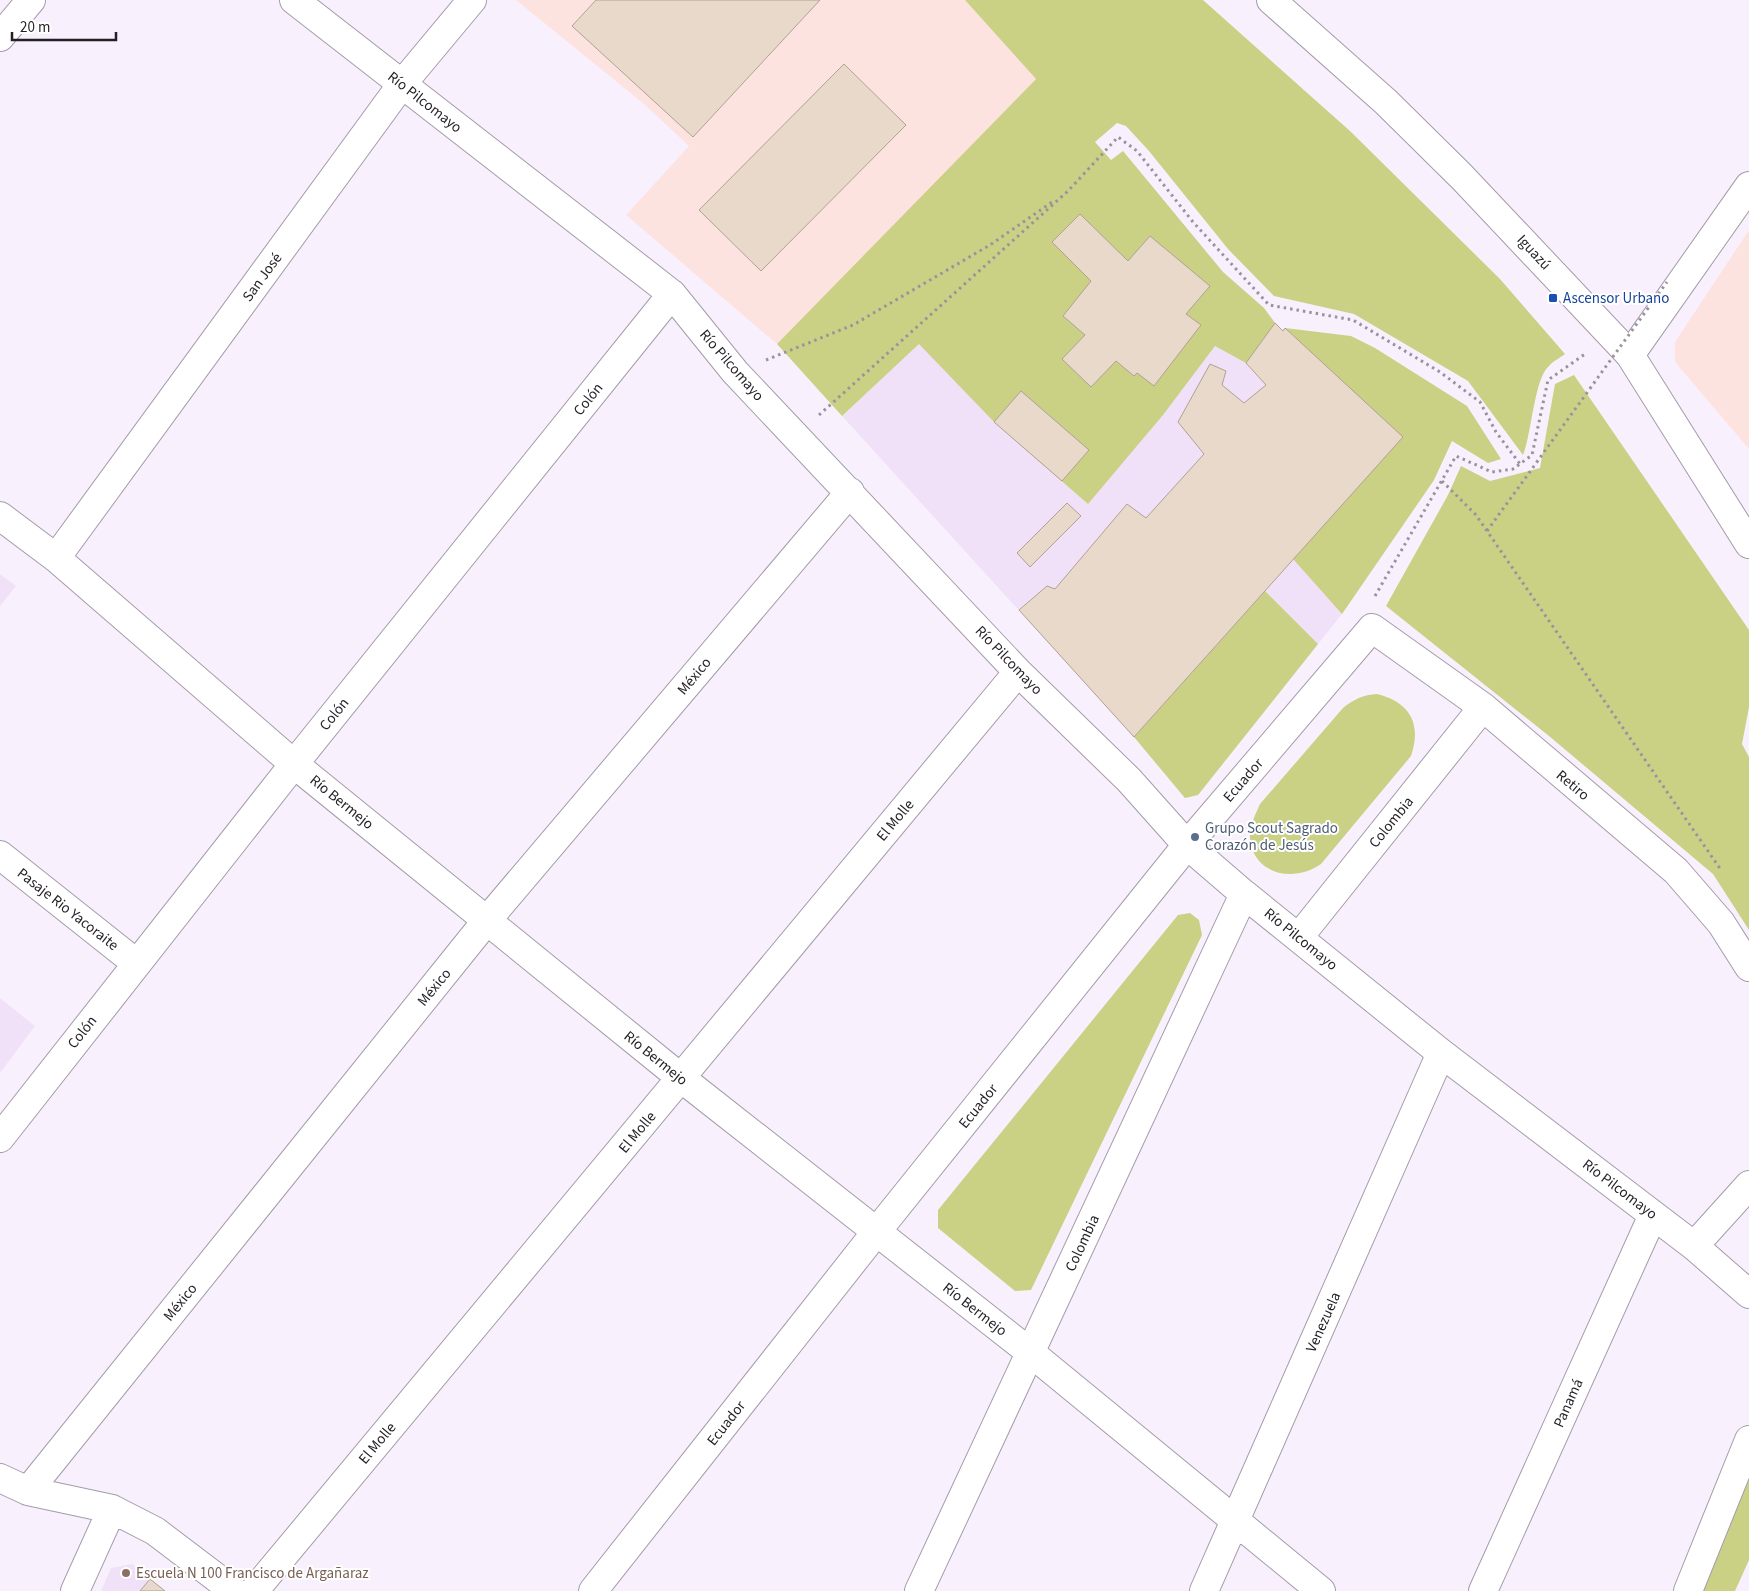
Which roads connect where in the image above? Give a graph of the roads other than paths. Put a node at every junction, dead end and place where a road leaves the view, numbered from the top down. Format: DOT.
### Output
graph roads {
  1 [pos="32,0"];
  2 [pos="294,0"];
  3 [pos="472,0"];
  4 [pos="1271,0"];
  5 [pos="0,37"];
  6 [pos="402,84"];
  7 [pos="1749,186"];
  8 [pos="672,294"];
  9 [pos="1630,355"];
  10 [pos="850,492"];
  11 [pos="0,516"];
  12 [pos="1749,544"];
  13 [pos="56,558"];
  14 [pos="1372,628"];
  15 [pos="1018,672"];
  16 [pos="1483,707"];
  17 [pos="294,764"];
  18 [pos="1187,845"];
  19 [pos="0,855"];
  20 [pos="1244,894"];
  21 [pos="488,919"];
  22 [pos="1298,937"];
  23 [pos="136,962"];
  24 [pos="1749,967"];
  25 [pos="1441,1052"];
  26 [pos="681,1078"];
  27 [pos="0,1138"];
  28 [pos="1749,1185"];
  29 [pos="1653,1215"];
  30 [pos="877,1231"];
  31 [pos="1694,1246"];
  32 [pos="1749,1294"];
  33 [pos="1031,1353"];
  34 [pos="1749,1440"];
  35 [pos="0,1478"];
  36 [pos="28,1491"];
  37 [pos="112,1509"];
  38 [pos="1236,1522"];
  39 [pos="74,1591"];
  40 [pos="234,1591"];
  41 [pos="254,1591"];
  42 [pos="593,1591"];
  43 [pos="919,1591"];
  44 [pos="1204,1591"];
  45 [pos="1321,1591"];
  46 [pos="1483,1591"];
  47 [pos="1688,1591"];
  1 -- 5 [label="street"];
  2 -- 6 [label="street, Río Pilcomayo"];
  3 -- 6 [label="street, San José"];
  4 -- 9 [label="street, Iguazú"];
  6 -- 8 [label="street, Río Pilcomayo"];
  6 -- 13 [label="street, San José"];
  7 -- 9 [label="street"];
  8 -- 10 [label="street, Río Pilcomayo"];
  8 -- 17 [label="street, Colón"];
  9 -- 12 [label="street, Iguazú"];
  10 -- 15 [label="street, Río Pilcomayo"];
  10 -- 21 [label="street, México"];
  11 -- 13 [label="street, Río Bermejo"];
  13 -- 17 [label="street, Río Bermejo"];
  14 -- 16 [label="street, Retiro"];
  14 -- 18 [label="street, Ecuador"];
  15 -- 18 [label="street, Río Pilcomayo"];
  15 -- 26 [label="street, El Molle"];
  16 -- 22 [label="street, Colombia"];
  16 -- 24 [label="street, Retiro"];
  17 -- 21 [label="street, Río Bermejo"];
  17 -- 23 [label="street, Colón"];
  18 -- 20 [label="street, Río Pilcomayo"];
  18 -- 30 [label="street, Ecuador"];
  19 -- 23 [label="street, Pasaje Rio Yacoraite"];
  20 -- 22 [label="street, Río Pilcomayo"];
  20 -- 33 [label="street, Colombia"];
  21 -- 26 [label="street, Río Bermejo"];
  21 -- 36 [label="street, México"];
  22 -- 25 [label="street, Río Pilcomayo"];
  23 -- 27 [label="street, Colón"];
  25 -- 29 [label="street, Río Pilcomayo"];
  25 -- 38 [label="street, Venezuela"];
  26 -- 30 [label="street, Río Bermejo"];
  26 -- 41 [label="street, El Molle"];
  28 -- 31 [label="street"];
  29 -- 31 [label="street, Río Pilcomayo"];
  29 -- 46 [label="street, Panamá"];
  30 -- 33 [label="street, Río Bermejo"];
  30 -- 42 [label="street, Ecuador"];
  31 -- 32 [label="street, Río Pilcomayo"];
  33 -- 38 [label="street, Río Bermejo"];
  33 -- 43 [label="street, Colombia"];
  34 -- 47 [label="street"];
  35 -- 36 [label="street"];
  36 -- 37 [label="street"];
  37 -- 39 [label="street"];
  37 -- 40 [label="street"];
  38 -- 44 [label="street, Venezuela"];
  38 -- 45 [label="street, Río Bermejo"];
}
